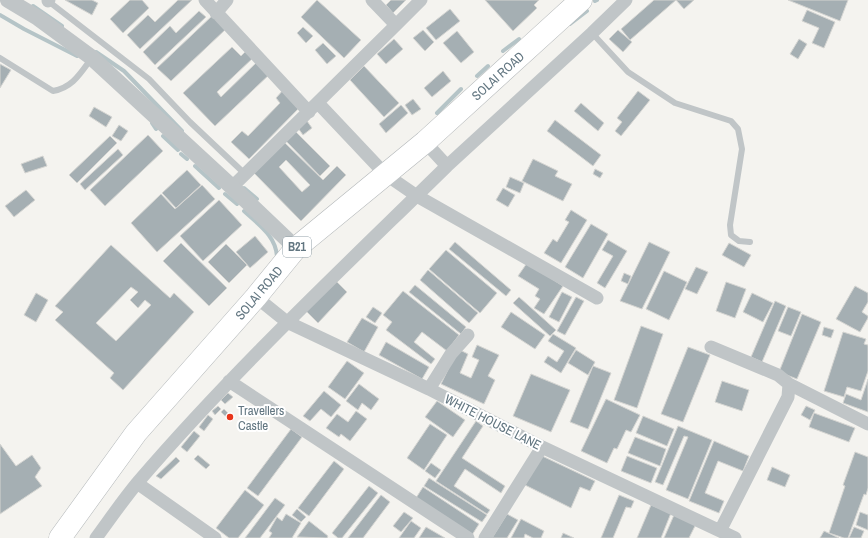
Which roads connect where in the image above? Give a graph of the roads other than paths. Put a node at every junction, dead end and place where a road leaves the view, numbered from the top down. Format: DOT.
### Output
graph roads {
  1 [pos="8,0"];
  2 [pos="48,0"];
  3 [pos="205,0"];
  4 [pos="227,0"];
  5 [pos="372,0"];
  6 [pos="421,0"];
  7 [pos="581,0"];
  8 [pos="626,0"];
  9 [pos="216,13"];
  10 [pos="396,25"];
  11 [pos="592,33"];
  12 [pos="92,57"];
  13 [pos="0,58"];
  14 [pos="314,108"];
  15 [pos="425,142"];
  16 [pos="447,166"];
  17 [pos="244,173"];
  18 [pos="385,174"];
  19 [pos="232,187"];
  20 [pos="417,196"];
  21 [pos="750,242"];
  22 [pos="296,248"];
  23 [pos="256,297"];
  24 [pos="597,298"];
  25 [pos="287,322"];
  26 [pos="468,335"];
  27 [pos="711,347"];
  28 [pos="229,381"];
  29 [pos="789,384"];
  30 [pos="429,389"];
  31 [pos="868,424"];
  32 [pos="542,447"];
  33 [pos="137,483"];
  34 [pos="720,531"];
  35 [pos="61,538"];
  36 [pos="96,538"];
  37 [pos="215,538"];
  38 [pos="468,538"];
  39 [pos="485,538"];
  40 [pos="735,538"];
  1 -- 12 [label="street"];
  2 -- 17 [label="lane"];
  3 -- 9 [label="street"];
  4 -- 9 [label="street"];
  5 -- 10 [label="street"];
  6 -- 10 [label="street"];
  7 -- 15 [label="highway, SOLAI ROAD / B21"];
  8 -- 11 [label="street"];
  9 -- 14 [label="street"];
  10 -- 14 [label="street"];
  11 -- 16 [label="street"];
  11 -- 21 [label="lane"];
  12 -- 13 [label="lane"];
  12 -- 19 [label="street"];
  14 -- 17 [label="street"];
  14 -- 18 [label="street"];
  15 -- 16 [label="street"];
  15 -- 18 [label="highway, SOLAI ROAD / B21"];
  16 -- 20 [label="street"];
  17 -- 19 [label="street"];
  18 -- 20 [label="street"];
  18 -- 22 [label="highway, SOLAI ROAD / B21"];
  19 -- 22 [label="street"];
  20 -- 24 [label="street"];
  20 -- 25 [label="street"];
  22 -- 23 [label="highway, SOLAI ROAD / B21"];
  23 -- 25 [label="street, WHITE HOUSE LANE"];
  23 -- 35 [label="highway, SOLAI ROAD / B21"];
  25 -- 28 [label="street"];
  25 -- 30 [label="street, WHITE HOUSE LANE"];
  26 -- 30 [label="street"];
  27 -- 29 [label="street"];
  28 -- 33 [label="street"];
  28 -- 38 [label="street"];
  29 -- 31 [label="street"];
  29 -- 34 [label="street"];
  30 -- 32 [label="street, WHITE HOUSE LANE"];
  32 -- 34 [label="street, WHITE HOUSE LANE"];
  32 -- 39 [label="street"];
  33 -- 36 [label="street"];
  33 -- 37 [label="street"];
  34 -- 40 [label="street, WHITE HOUSE LANE"];
}
